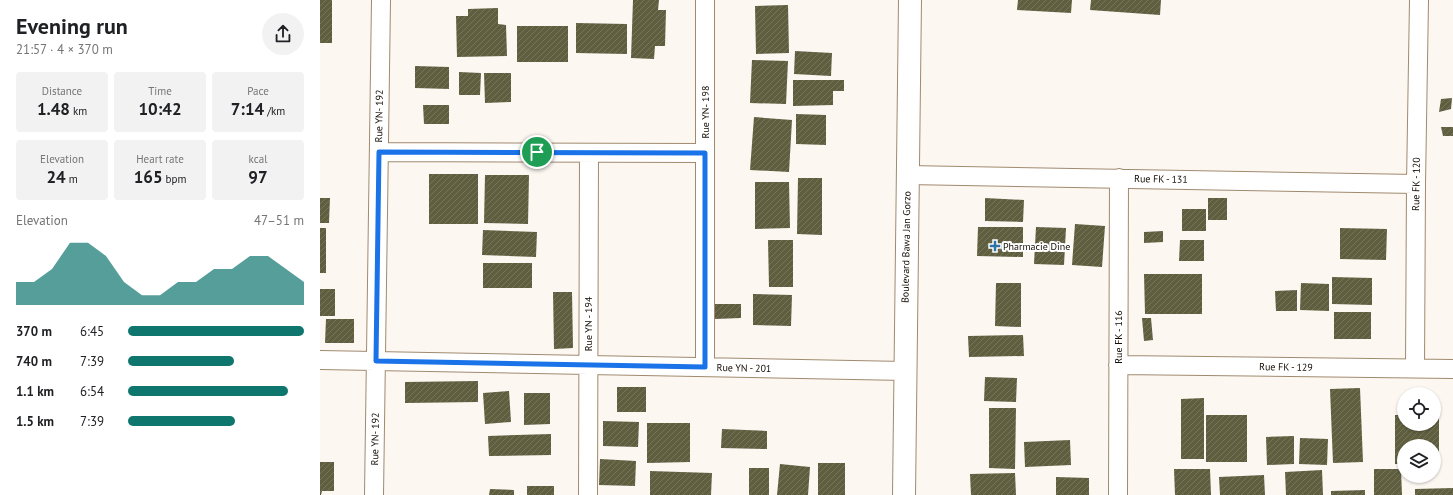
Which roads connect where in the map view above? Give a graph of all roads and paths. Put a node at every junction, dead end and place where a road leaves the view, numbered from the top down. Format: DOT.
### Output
graph roads {
  1 [pos="381,0"];
  2 [pos="705,0"];
  3 [pos="910,0"];
  4 [pos="1419,0"];
  5 [pos="379,152"];
  6 [pos="589,153"];
  7 [pos="705,153"];
  8 [pos="907,175"];
  9 [pos="1119,178"];
  10 [pos="1416,184"];
  11 [pos="320,360"];
  12 [pos="376,361"];
  13 [pos="588,365"];
  14 [pos="1118,365"];
  15 [pos="705,367"];
  16 [pos="1415,368"];
  17 [pos="1453,369"];
  18 [pos="905,371"];
  19 [pos="374,495"];
  20 [pos="588,495"];
  21 [pos="904,495"];
  22 [pos="1118,495"];
  1 -- 5 [label="street, Rue YN- 192"];
  2 -- 7 [label="street, Rue YN- 198"];
  3 -- 8 [label="main road, Boulevard Bawa Jan Gorzo"];
  4 -- 10 [label="street, Rue FK - 120"];
  5 -- 6 [label="street"];
  5 -- 12 [label="street, Rue YN- 192"];
  6 -- 7 [label="street"];
  6 -- 13 [label="street, Rue YN - 194"];
  7 -- 15 [label="street, Rue YN- 198"];
  8 -- 9 [label="street, Rue FK - 131"];
  8 -- 18 [label="main road, Boulevard Bawa Jan Gorzo"];
  9 -- 10 [label="street, Rue FK - 131"];
  9 -- 14 [label="street, Rue FK - 116"];
  10 -- 16 [label="street, Rue FK - 120"];
  11 -- 12 [label="street, Rue YN - 201"];
  12 -- 13 [label="street, Rue YN - 201"];
  12 -- 19 [label="street, Rue YN- 192"];
  13 -- 15 [label="street, Rue YN - 201"];
  13 -- 20 [label="street, Rue YN - 194"];
  14 -- 16 [label="street, Rue FK - 129"];
  14 -- 22 [label="street, Rue FK - 116"];
  15 -- 18 [label="street, Rue YN - 201"];
  16 -- 17 [label="street, Rue FK - 129"];
  18 -- 21 [label="main road, Boulevard Bawa Jan Gorzo"];
}
